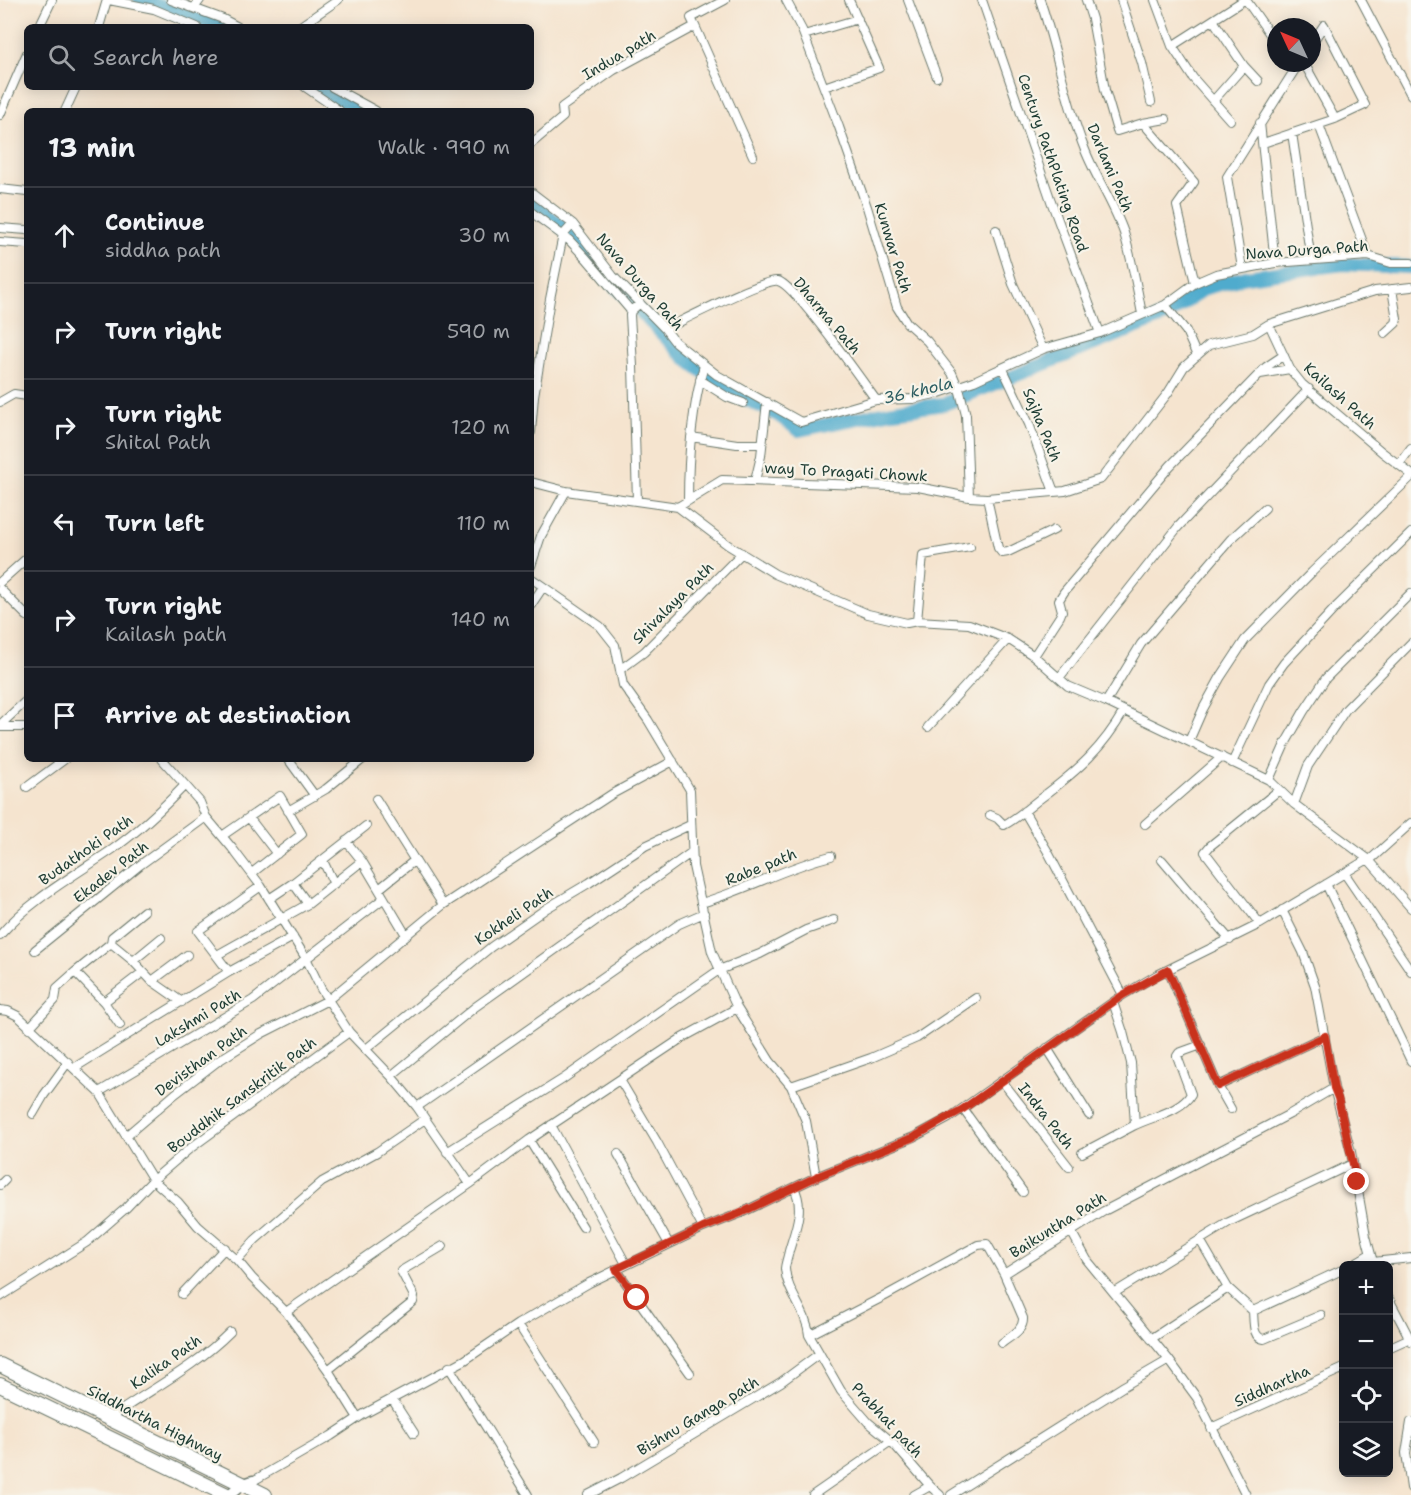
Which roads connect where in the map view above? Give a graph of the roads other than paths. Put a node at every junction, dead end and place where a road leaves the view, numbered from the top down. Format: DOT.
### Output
graph roads {
  1 [pos="52,0"];
  2 [pos="108,0"];
  3 [pos="171,0"];
  4 [pos="200,0"];
  5 [pos="338,0"];
  6 [pos="725,0"];
  7 [pos="786,0"];
  8 [pos="849,0"];
  9 [pos="908,0"];
  10 [pos="982,0"];
  11 [pos="1040,0"];
  12 [pos="1086,0"];
  13 [pos="1121,0"];
  14 [pos="1155,0"];
  15 [pos="1245,0"];
  16 [pos="1361,0"];
  17 [pos="194,8"];
  18 [pos="858,19"];
  19 [pos="1214,20"];
  20 [pos="40,24"];
  21 [pos="100,24"];
  22 [pos="190,24"];
  23 [pos="232,24"];
  24 [pos="303,24"];
  25 [pos="695,26"];
  26 [pos="1321,30"];
  27 [pos="1267,31"];
  28 [pos="804,35"];
  29 [pos="1172,46"];
  30 [pos="24,60"];
  31 [pos="1244,66"];
  32 [pos="1293,72"];
  33 [pos="1309,72"];
  34 [pos="937,77"];
  35 [pos="1258,81"];
  36 [pos="824,87"];
  37 [pos="75,90"];
  38 [pos="308,90"];
  39 [pos="338,90"];
  40 [pos="1411,95"];
  41 [pos="1213,101"];
  42 [pos="1151,102"];
  43 [pos="66,108"];
  44 [pos="336,108"];
  45 [pos="370,108"];
  46 [pos="0,115"];
  47 [pos="1335,119"];
  48 [pos="1166,120"];
  49 [pos="1230,120"];
  50 [pos="1143,123"];
  51 [pos="1260,123"];
  52 [pos="1319,125"];
  53 [pos="1292,133"];
  54 [pos="534,141"];
  55 [pos="1263,143"];
  56 [pos="753,156"];
  57 [pos="0,189"];
  58 [pos="24,192"];
  59 [pos="534,194"];
  60 [pos="534,214"];
  61 [pos="573,224"];
  62 [pos="0,228"];
  63 [pos="24,230"];
  64 [pos="996,230"];
  65 [pos="563,235"];
  66 [pos="0,242"];
  67 [pos="24,244"];
  68 [pos="1368,256"];
  69 [pos="1311,260"];
  70 [pos="1275,263"];
  71 [pos="1411,263"];
  72 [pos="1242,268"];
  73 [pos="1195,283"];
  74 [pos="1411,287"];
  75 [pos="1392,289"];
  76 [pos="640,303"];
  77 [pos="1165,305"];
  78 [pos="631,311"];
  79 [pos="1142,314"];
  80 [pos="1269,324"];
  81 [pos="665,329"];
  82 [pos="1100,333"];
  83 [pos="1384,333"];
  84 [pos="1043,349"];
  85 [pos="1284,354"];
  86 [pos="1197,356"];
  87 [pos="704,365"];
  88 [pos="1003,369"];
  89 [pos="1290,369"];
  90 [pos="1259,375"];
  91 [pos="700,380"];
  92 [pos="956,386"];
  93 [pos="1309,389"];
  94 [pos="24,395"];
  95 [pos="534,396"];
  96 [pos="876,400"];
  97 [pos="0,402"];
  98 [pos="768,402"];
  99 [pos="743,403"];
  100 [pos="691,437"];
  101 [pos="762,444"];
  102 [pos="1411,448"];
  103 [pos="1400,464"];
  104 [pos="1411,475"];
  105 [pos="755,481"];
  106 [pos="534,483"];
  107 [pos="566,491"];
  108 [pos="1054,492"];
  109 [pos="969,497"];
  110 [pos="987,498"];
  111 [pos="637,501"];
  112 [pos="688,501"];
  113 [pos="678,507"];
  114 [pos="1265,508"];
  115 [pos="1054,530"];
  116 [pos="1411,533"];
  117 [pos="970,547"];
  118 [pos="742,553"];
  119 [pos="534,557"];
  120 [pos="24,561"];
  121 [pos="534,580"];
  122 [pos="0,582"];
  123 [pos="543,587"];
  124 [pos="0,589"];
  125 [pos="1411,593"];
  126 [pos="534,600"];
  127 [pos="24,612"];
  128 [pos="917,621"];
  129 [pos="1008,639"];
  130 [pos="1411,643"];
  131 [pos="1034,656"];
  132 [pos="621,669"];
  133 [pos="1059,678"];
  134 [pos="1106,702"];
  135 [pos="24,703"];
  136 [pos="1124,711"];
  137 [pos="0,726"];
  138 [pos="24,727"];
  139 [pos="928,727"];
  140 [pos="1190,741"];
  141 [pos="1222,757"];
  142 [pos="673,761"];
  143 [pos="61,762"];
  144 [pos="165,762"];
  145 [pos="290,762"];
  146 [pos="359,762"];
  147 [pos="1232,763"];
  148 [pos="1269,780"];
  149 [pos="185,785"];
  150 [pos="27,787"];
  151 [pos="1279,790"];
  152 [pos="315,796"];
  153 [pos="376,800"];
  154 [pos="1294,804"];
  155 [pos="288,811"];
  156 [pos="1024,812"];
  157 [pos="990,815"];
  158 [pos="206,817"];
  159 [pos="250,819"];
  160 [pos="1411,823"];
  161 [pos="1145,824"];
  162 [pos="690,825"];
  163 [pos="366,826"];
  164 [pos="222,836"];
  165 [pos="346,841"];
  166 [pos="693,852"];
  167 [pos="277,854"];
  168 [pos="831,856"];
  169 [pos="1368,859"];
  170 [pos="415,860"];
  171 [pos="1162,860"];
  172 [pos="323,861"];
  173 [pos="362,861"];
  174 [pos="252,873"];
  175 [pos="1345,874"];
  176 [pos="293,883"];
  177 [pos="334,884"];
  178 [pos="1326,884"];
  179 [pos="261,886"];
  180 [pos="379,889"];
  181 [pos="384,898"];
  182 [pos="269,899"];
  183 [pos="702,903"];
  184 [pos="308,904"];
  185 [pos="443,905"];
  186 [pos="1411,908"];
  187 [pos="1282,910"];
  188 [pos="144,911"];
  189 [pos="704,913"];
  190 [pos="281,919"];
  191 [pos="834,920"];
  192 [pos="1260,924"];
  193 [pos="0,935"];
  194 [pos="406,935"];
  195 [pos="293,937"];
  196 [pos="161,938"];
  197 [pos="1230,940"];
  198 [pos="111,943"];
  199 [pos="35,950"];
  200 [pos="187,955"];
  201 [pos="217,955"];
  202 [pos="307,960"];
  203 [pos="133,961"];
  204 [pos="719,970"];
  205 [pos="1168,970"];
  206 [pos="1411,971"];
  207 [pos="75,972"];
  208 [pos="143,972"];
  209 [pos="229,972"];
  210 [pos="152,981"];
  211 [pos="1123,995"];
  212 [pos="976,998"];
  213 [pos="328,1000"];
  214 [pos="104,1002"];
  215 [pos="182,1002"];
  216 [pos="1113,1002"];
  217 [pos="737,1008"];
  218 [pos="0,1010"];
  219 [pos="120,1025"];
  220 [pos="29,1028"];
  221 [pos="349,1032"];
  222 [pos="1325,1036"];
  223 [pos="1201,1046"];
  224 [pos="1047,1048"];
  225 [pos="366,1049"];
  226 [pos="1411,1060"];
  227 [pos="71,1065"];
  228 [pos="391,1076"];
  229 [pos="620,1080"];
  230 [pos="1002,1081"];
  231 [pos="791,1086"];
  232 [pos="1218,1086"];
  233 [pos="1334,1088"];
  234 [pos="99,1092"];
  235 [pos="417,1107"];
  236 [pos="963,1109"];
  237 [pos="1231,1109"];
  238 [pos="33,1114"];
  239 [pos="1089,1115"];
  240 [pos="425,1119"];
  241 [pos="551,1125"];
  242 [pos="1135,1125"];
  243 [pos="127,1135"];
  244 [pos="529,1140"];
  245 [pos="447,1152"];
  246 [pos="1082,1153"];
  247 [pos="618,1154"];
  248 [pos="1352,1164"];
  249 [pos="1069,1167"];
  250 [pos="816,1177"];
  251 [pos="153,1180"];
  252 [pos="470,1184"];
  253 [pos="794,1188"];
  254 [pos="1023,1192"];
  255 [pos="583,1227"];
  256 [pos="703,1228"];
  257 [pos="1071,1231"];
  258 [pos="1200,1240"];
  259 [pos="669,1244"];
  260 [pos="443,1246"];
  261 [pos="225,1248"];
  262 [pos="1411,1258"];
  263 [pos="237,1260"];
  264 [pos="1372,1261"];
  265 [pos="626,1264"];
  266 [pos="616,1269"];
  267 [pos="1339,1271"];
  268 [pos="1004,1274"];
  269 [pos="1228,1288"];
  270 [pos="182,1293"];
  271 [pos="1114,1293"];
  272 [pos="0,1297"];
  273 [pos="1393,1306"];
  274 [pos="1253,1311"];
  275 [pos="286,1312"];
  276 [pos="1322,1315"];
  277 [pos="519,1324"];
  278 [pos="230,1332"];
  279 [pos="809,1335"];
  280 [pos="1151,1339"];
  281 [pos="1410,1340"];
  282 [pos="1002,1343"];
  283 [pos="1393,1346"];
  284 [pos="819,1354"];
  285 [pos="1169,1360"];
  286 [pos="0,1365"];
  287 [pos="449,1367"];
  288 [pos="1342,1369"];
  289 [pos="328,1370"];
  290 [pos="690,1373"];
  291 [pos="0,1385"];
  292 [pos="392,1399"];
  293 [pos="117,1413"];
  294 [pos="358,1418"];
  295 [pos="1411,1422"];
  296 [pos="1211,1428"];
  297 [pos="414,1433"];
  298 [pos="891,1441"];
  299 [pos="594,1442"];
  300 [pos="1410,1472"];
  301 [pos="247,1483"];
  302 [pos="930,1486"];
  303 [pos="1411,1488"];
  304 [pos="228,1495"];
  305 [pos="265,1495"];
  306 [pos="528,1495"];
  307 [pos="588,1495"];
  308 [pos="813,1495"];
  309 [pos="914,1495"];
  310 [pos="940,1495"];
  311 [pos="951,1495"];
  312 [pos="1246,1495"];
  1 -- 20 [label="street"];
  2 -- 21 [label="street"];
  2 -- 22 [label="street"];
  3 -- 17 [label="street"];
  4 -- 17 [label="street"];
  5 -- 24 [label="street"];
  6 -- 25 [label="street, Indua path"];
  7 -- 28 [label="street, Kunwar Path"];
  8 -- 18 [label="street"];
  9 -- 34 [label="street"];
  10 -- 82 [label="street, Century PathPlating Road"];
  11 -- 79 [label="street, Darlami Path"];
  12 -- 50 [label="street"];
  13 -- 42 [label="street"];
  14 -- 29 [label="street"];
  15 -- 19 [label="street"];
  15 -- 27 [label="street"];
  16 -- 40 [label="street"];
  17 -- 23 [label="street"];
  18 -- 28 [label="street"];
  18 -- 36 [label="street"];
  19 -- 29 [label="street"];
  19 -- 31 [label="street"];
  25 -- 54 [label="street, Indua path"];
  25 -- 56 [label="street"];
  26 -- 47 [label="street"];
  28 -- 36 [label="street, Kunwar Path"];
  29 -- 41 [label="street"];
  30 -- 46 [label="street"];
  31 -- 35 [label="street"];
  31 -- 41 [label="street"];
  32 -- 51 [label="street"];
  33 -- 47 [label="street"];
  36 -- 92 [label="street, Kunwar Path"];
  37 -- 43 [label="street"];
  38 -- 44 [label="street"];
  39 -- 45 [label="street"];
  41 -- 49 [label="street"];
  47 -- 52 [label="street"];
  48 -- 50 [label="street"];
  50 -- 73 [label="street"];
  51 -- 55 [label="street"];
  51 -- 72 [label="street"];
  52 -- 53 [label="street"];
  52 -- 68 [label="street"];
  53 -- 55 [label="street"];
  53 -- 69 [label="street"];
  55 -- 70 [label="street"];
  57 -- 58 [label="street"];
  59 -- 61 [label="street, Nava Durga Path"];
  60 -- 65 [label="street"];
  61 -- 65 [label="street"];
  61 -- 76 [label="street, Nava Durga Path"];
  62 -- 63 [label="street"];
  64 -- 84 [label="street"];
  65 -- 78 [label="street"];
  65 -- 95 [label="street"];
  66 -- 67 [label="street"];
  68 -- 69 [label="street, Nava Durga Path"];
  68 -- 71 [label="street, Nava Durga Path"];
  69 -- 70 [label="street, Nava Durga Path"];
  70 -- 72 [label="street, Nava Durga Path"];
  72 -- 73 [label="street, Nava Durga Path"];
  73 -- 77 [label="street, Nava Durga Path"];
  74 -- 75 [label="street, way To Pragati Chowk"];
  75 -- 80 [label="street, way To Pragati Chowk"];
  75 -- 83 [label="street"];
  76 -- 78 [label="street"];
  76 -- 81 [label="street, Nava Durga Path"];
  77 -- 79 [label="street, Nava Durga Path"];
  77 -- 86 [label="street"];
  78 -- 111 [label="street"];
  79 -- 82 [label="street, Nava Durga Path"];
  80 -- 85 [label="street, Kailash Path"];
  80 -- 86 [label="street, way To Pragati Chowk"];
  81 -- 87 [label="street, Nava Durga Path"];
  81 -- 96 [label="street, Dharma Path"];
  82 -- 84 [label="street, Nava Durga Path"];
  84 -- 88 [label="street, Nava Durga Path"];
  85 -- 89 [label="street, Kailash Path"];
  85 -- 90 [label="street"];
  86 -- 108 [label="street, way To Pragati Chowk"];
  87 -- 91 [label="street"];
  87 -- 98 [label="street, Nava Durga Path"];
  88 -- 92 [label="street, Nava Durga Path"];
  88 -- 108 [label="street, Sajha Path"];
  89 -- 90 [label="street"];
  89 -- 93 [label="street, Kailash Path"];
  90 -- 131 [label="street"];
  91 -- 99 [label="street"];
  91 -- 100 [label="street"];
  92 -- 96 [label="street, Nava Durga Path"];
  92 -- 109 [label="street, Kunwar Path"];
  93 -- 103 [label="street, Kailash Path"];
  93 -- 133 [label="street"];
  94 -- 97 [label="street"];
  96 -- 98 [label="street, Nava Durga Path"];
  98 -- 101 [label="street"];
  100 -- 101 [label="street"];
  100 -- 112 [label="street"];
  101 -- 105 [label="street"];
  102 -- 103 [label="street"];
  103 -- 104 [label="street, Kailash Path"];
  104 -- 140 [label="street"];
  105 -- 109 [label="street, way To Pragati Chowk"];
  105 -- 112 [label="street, way To Pragati Chowk"];
  106 -- 107 [label="street"];
  107 -- 111 [label="street"];
  107 -- 119 [label="street"];
  108 -- 110 [label="street, way To Pragati Chowk"];
  109 -- 110 [label="street, way To Pragati Chowk"];
  110 -- 115 [label="street"];
  111 -- 113 [label="street"];
  112 -- 113 [label="street, way To Pragati Chowk"];
  113 -- 118 [label="street"];
  114 -- 134 [label="street"];
  116 -- 147 [label="street"];
  117 -- 128 [label="street"];
  118 -- 128 [label="street"];
  118 -- 132 [label="street, Shivalaya Path"];
  120 -- 122 [label="street"];
  121 -- 123 [label="street"];
  123 -- 126 [label="street"];
  123 -- 132 [label="street"];
  124 -- 127 [label="street"];
  125 -- 148 [label="street"];
  128 -- 129 [label="street"];
  129 -- 131 [label="street"];
  129 -- 139 [label="street"];
  130 -- 154 [label="street"];
  131 -- 133 [label="street"];
  132 -- 142 [label="street"];
  133 -- 134 [label="street"];
  134 -- 136 [label="street"];
  135 -- 137 [label="street"];
  136 -- 140 [label="street"];
  136 -- 156 [label="street"];
  137 -- 138 [label="street"];
  140 -- 141 [label="street"];
  141 -- 147 [label="street"];
  141 -- 161 [label="street"];
  142 -- 162 [label="street"];
  142 -- 185 [label="street, Devisthan Path"];
  143 -- 150 [label="street"];
  144 -- 149 [label="street"];
  145 -- 152 [label="street"];
  146 -- 152 [label="street"];
  147 -- 148 [label="street"];
  148 -- 151 [label="street"];
  149 -- 158 [label="street"];
  149 -- 193 [label="street, Budathoki Path"];
  151 -- 154 [label="street"];
  151 -- 192 [label="street"];
  152 -- 155 [label="street"];
  153 -- 170 [label="street"];
  154 -- 169 [label="street"];
  155 -- 159 [label="street"];
  155 -- 167 [label="street"];
  156 -- 157 [label="street"];
  156 -- 211 [label="street"];
  158 -- 164 [label="street"];
  158 -- 199 [label="street, Ekadev Path"];
  159 -- 164 [label="street"];
  159 -- 167 [label="street"];
  160 -- 169 [label="street"];
  162 -- 166 [label="street"];
  162 -- 225 [label="street, Kokheli Path"];
  163 -- 165 [label="street"];
  164 -- 174 [label="street"];
  165 -- 172 [label="street"];
  165 -- 173 [label="street"];
  166 -- 183 [label="street"];
  166 -- 228 [label="street"];
  167 -- 174 [label="street"];
  168 -- 183 [label="street, Rabe path"];
  169 -- 175 [label="street"];
  169 -- 186 [label="street"];
  170 -- 180 [label="street"];
  170 -- 185 [label="street"];
  171 -- 197 [label="street"];
  172 -- 176 [label="street"];
  172 -- 177 [label="street"];
  173 -- 177 [label="street"];
  173 -- 180 [label="street"];
  174 -- 179 [label="street"];
  175 -- 178 [label="street"];
  175 -- 206 [label="street"];
  176 -- 182 [label="street"];
  176 -- 184 [label="street"];
  177 -- 184 [label="street"];
  178 -- 187 [label="street"];
  178 -- 226 [label="street"];
  179 -- 182 [label="street"];
  179 -- 201 [label="street"];
  180 -- 181 [label="street"];
  181 -- 194 [label="street"];
  181 -- 202 [label="street, Lakshmi Path"];
  182 -- 190 [label="street"];
  183 -- 189 [label="street"];
  184 -- 190 [label="street"];
  185 -- 194 [label="street, Devisthan Path"];
  187 -- 192 [label="street"];
  187 -- 222 [label="street"];
  188 -- 198 [label="street"];
  189 -- 204 [label="street"];
  189 -- 235 [label="street"];
  190 -- 195 [label="street"];
  190 -- 201 [label="street"];
  191 -- 204 [label="street"];
  192 -- 197 [label="street"];
  194 -- 213 [label="street, Devisthan Path"];
  195 -- 202 [label="street"];
  195 -- 209 [label="street, Lakshmi Path"];
  196 -- 203 [label="street"];
  197 -- 205 [label="street"];
  198 -- 203 [label="street"];
  198 -- 207 [label="street"];
  200 -- 210 [label="street"];
  201 -- 209 [label="street"];
  202 -- 213 [label="street"];
  202 -- 234 [label="street, Lakshmi Path"];
  203 -- 208 [label="street"];
  204 -- 217 [label="street"];
  204 -- 245 [label="street"];
  205 -- 211 [label="street"];
  205 -- 223 [label="street"];
  207 -- 214 [label="street"];
  207 -- 220 [label="street"];
  208 -- 210 [label="street"];
  208 -- 214 [label="street"];
  209 -- 215 [label="street, Lakshmi Path"];
  210 -- 215 [label="street"];
  211 -- 216 [label="street"];
  212 -- 231 [label="street"];
  213 -- 221 [label="street"];
  213 -- 243 [label="street, Devisthan Path"];
  214 -- 219 [label="street"];
  215 -- 227 [label="street, Lakshmi Path"];
  216 -- 224 [label="street"];
  216 -- 242 [label="street"];
  217 -- 229 [label="street"];
  217 -- 231 [label="street"];
  218 -- 220 [label="street"];
  220 -- 227 [label="street"];
  221 -- 225 [label="street"];
  221 -- 251 [label="street, Bouddhik Sanskritik Path"];
  222 -- 232 [label="street"];
  222 -- 233 [label="street"];
  223 -- 232 [label="street"];
  223 -- 242 [label="street"];
  224 -- 230 [label="street"];
  224 -- 239 [label="street"];
  225 -- 228 [label="street"];
  227 -- 234 [label="street"];
  227 -- 238 [label="street"];
  228 -- 235 [label="street"];
  229 -- 241 [label="street"];
  229 -- 256 [label="street"];
  230 -- 236 [label="street"];
  230 -- 249 [label="street, Indra Path"];
  231 -- 250 [label="street"];
  232 -- 237 [label="street"];
  233 -- 248 [label="street"];
  233 -- 257 [label="street, Baikuntha Path"];
  234 -- 243 [label="street"];
  235 -- 240 [label="street"];
  236 -- 250 [label="street"];
  236 -- 254 [label="street"];
  240 -- 245 [label="street"];
  240 -- 263 [label="street"];
  241 -- 244 [label="street"];
  241 -- 265 [label="street"];
  242 -- 246 [label="street"];
  243 -- 251 [label="street"];
  244 -- 252 [label="street"];
  244 -- 255 [label="street"];
  245 -- 252 [label="street"];
  247 -- 259 [label="street"];
  248 -- 258 [label="street"];
  248 -- 264 [label="street"];
  250 -- 253 [label="street"];
  251 -- 261 [label="street"];
  251 -- 272 [label="street, Bouddhik Sanskritik Path"];
  252 -- 275 [label="street"];
  253 -- 256 [label="street"];
  253 -- 279 [label="street, Prabhat path"];
  256 -- 259 [label="street"];
  257 -- 268 [label="street, Baikuntha Path"];
  257 -- 271 [label="street"];
  258 -- 269 [label="street"];
  258 -- 271 [label="street"];
  259 -- 265 [label="street"];
  260 -- 289 [label="street"];
  261 -- 263 [label="street"];
  261 -- 270 [label="street"];
  262 -- 264 [label="street"];
  263 -- 275 [label="street"];
  265 -- 266 [label="street"];
  266 -- 277 [label="street"];
  266 -- 290 [label="street"];
  267 -- 274 [label="street"];
  268 -- 279 [label="street, Baikuntha Path"];
  268 -- 282 [label="street"];
  269 -- 274 [label="street"];
  269 -- 280 [label="street"];
  271 -- 280 [label="street"];
  273 -- 281 [label="street"];
  274 -- 276 [label="street"];
  275 -- 289 [label="street"];
  277 -- 287 [label="street"];
  277 -- 299 [label="street"];
  278 -- 293 [label="street, Kalika Path"];
  279 -- 284 [label="street, Prabhat path"];
  280 -- 285 [label="street"];
  281 -- 283 [label="street"];
  284 -- 298 [label="street, Prabhat path"];
  284 -- 307 [label="street, Bishnu Ganga path"];
  285 -- 296 [label="street"];
  285 -- 311 [label="street"];
  286 -- 301 [label="highway, Siddhartha Highway"];
  287 -- 292 [label="street"];
  287 -- 306 [label="street"];
  288 -- 296 [label="street, Siddhartha"];
  289 -- 294 [label="street"];
  291 -- 304 [label="highway"];
  292 -- 294 [label="street"];
  292 -- 297 [label="street"];
  294 -- 301 [label="street"];
  295 -- 300 [label="street"];
  296 -- 312 [label="street"];
  298 -- 302 [label="street, Prabhat path"];
  298 -- 308 [label="street"];
  300 -- 303 [label="street"];
  301 -- 304 [label="street"];
  301 -- 305 [label="highway, Siddhartha Highway"];
  302 -- 309 [label="street"];
  302 -- 310 [label="street, Prabhat path"];
}
